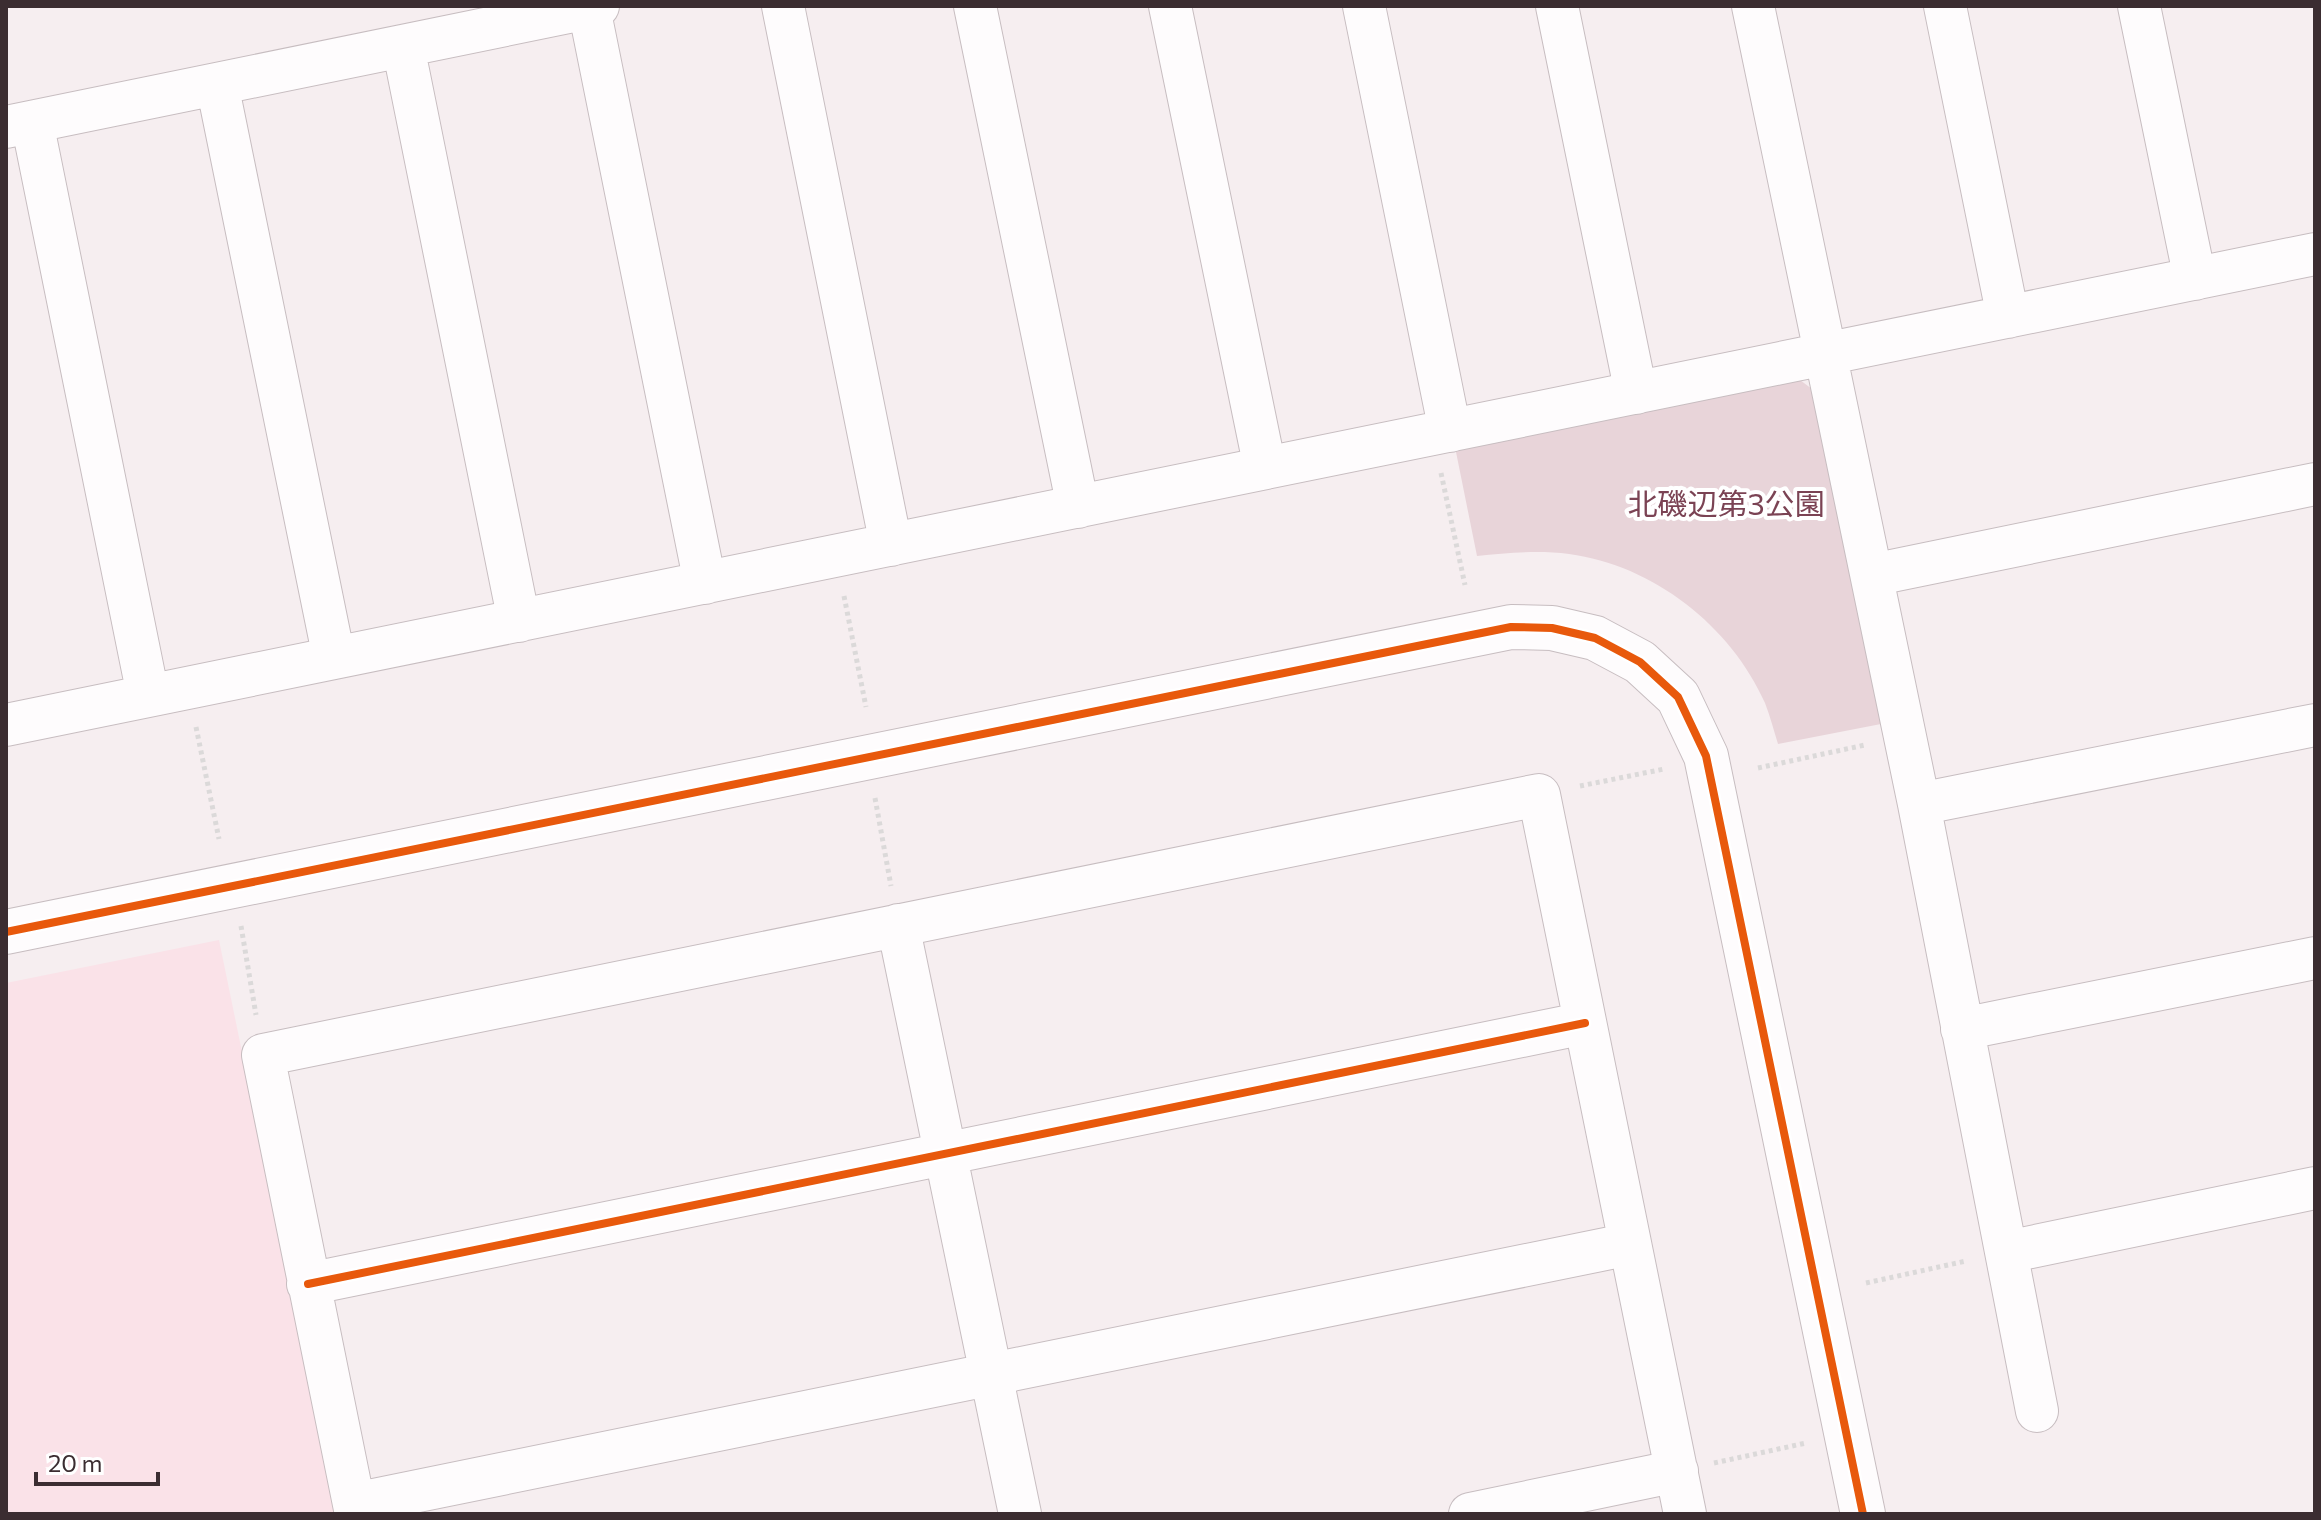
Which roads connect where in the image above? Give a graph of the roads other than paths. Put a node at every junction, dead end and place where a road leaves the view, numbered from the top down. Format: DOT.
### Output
graph roads {
  1 [pos="783,6"];
  2 [pos="975,6"];
  3 [pos="1170,6"];
  4 [pos="1364,6"];
  5 [pos="1557,6"];
  6 [pos="1753,6"];
  7 [pos="1945,6"];
  8 [pos="2139,6"];
  9 [pos="593,7"];
  10 [pos="403,46"];
  11 [pos="217,84"];
  12 [pos="19,124"];
  13 [pos="2315,254"];
  14 [pos="2195,279"];
  15 [pos="2008,317"];
  16 [pos="1824,354"];
  17 [pos="1636,393"];
  18 [pos="1442,432"];
  19 [pos="1265,468"];
  20 [pos="2315,484"];
  21 [pos="1078,507"];
  22 [pos="891,545"];
  23 [pos="1872,575"];
  24 [pos="705,583"];
  25 [pos="519,621"];
  26 [pos="334,658"];
  27 [pos="168,691"];
  28 [pos="6,725"];
  29 [pos="2315,725"];
  30 [pos="1919,804"];
  31 [pos="898,925"];
  32 [pos="6,932"];
  33 [pos="2315,958"];
  34 [pos="1585,1023"];
  35 [pos="1962,1029"];
  36 [pos="945,1153"];
  37 [pos="2315,1188"];
  38 [pos="1630,1244"];
  39 [pos="2007,1252"];
  40 [pos="308,1284"];
  41 [pos="991,1374"];
  42 [pos="2037,1411"];
  43 [pos="1677,1471"];
  44 [pos="355,1509"];
  45 [pos="1020,1514"];
  46 [pos="1470,1514"];
  47 [pos="1685,1514"];
  48 [pos="1863,1514"];
  1 -- 22 [label="street"];
  2 -- 21 [label="street"];
  3 -- 19 [label="street"];
  4 -- 18 [label="street"];
  5 -- 17 [label="street"];
  6 -- 16 [label="street"];
  7 -- 15 [label="street"];
  8 -- 14 [label="street"];
  9 -- 10 [label="street"];
  9 -- 24 [label="street"];
  10 -- 11 [label="street"];
  10 -- 25 [label="street"];
  11 -- 12 [label="street"];
  11 -- 26 [label="street"];
  12 -- 27 [label="street"];
  13 -- 14 [label="street"];
  14 -- 15 [label="street"];
  15 -- 16 [label="street"];
  16 -- 17 [label="street"];
  16 -- 23 [label="street"];
  17 -- 18 [label="street"];
  18 -- 19 [label="street"];
  19 -- 21 [label="street"];
  20 -- 23 [label="street"];
  21 -- 22 [label="street"];
  22 -- 24 [label="street"];
  23 -- 30 [label="street"];
  24 -- 25 [label="street"];
  25 -- 26 [label="street"];
  26 -- 27 [label="street"];
  27 -- 28 [label="street"];
  29 -- 30 [label="street"];
  30 -- 35 [label="street"];
  31 -- 34 [label="street"];
  31 -- 36 [label="street"];
  31 -- 40 [label="street"];
  32 -- 48 [label="street"];
  33 -- 35 [label="street"];
  34 -- 36 [label="street"];
  34 -- 38 [label="street"];
  35 -- 39 [label="street"];
  36 -- 40 [label="street"];
  36 -- 41 [label="street"];
  37 -- 39 [label="street"];
  38 -- 41 [label="street"];
  38 -- 43 [label="street"];
  39 -- 42 [label="street"];
  40 -- 44 [label="street"];
  41 -- 44 [label="street"];
  41 -- 45 [label="street"];
  43 -- 46 [label="street"];
  43 -- 47 [label="street"];
}
